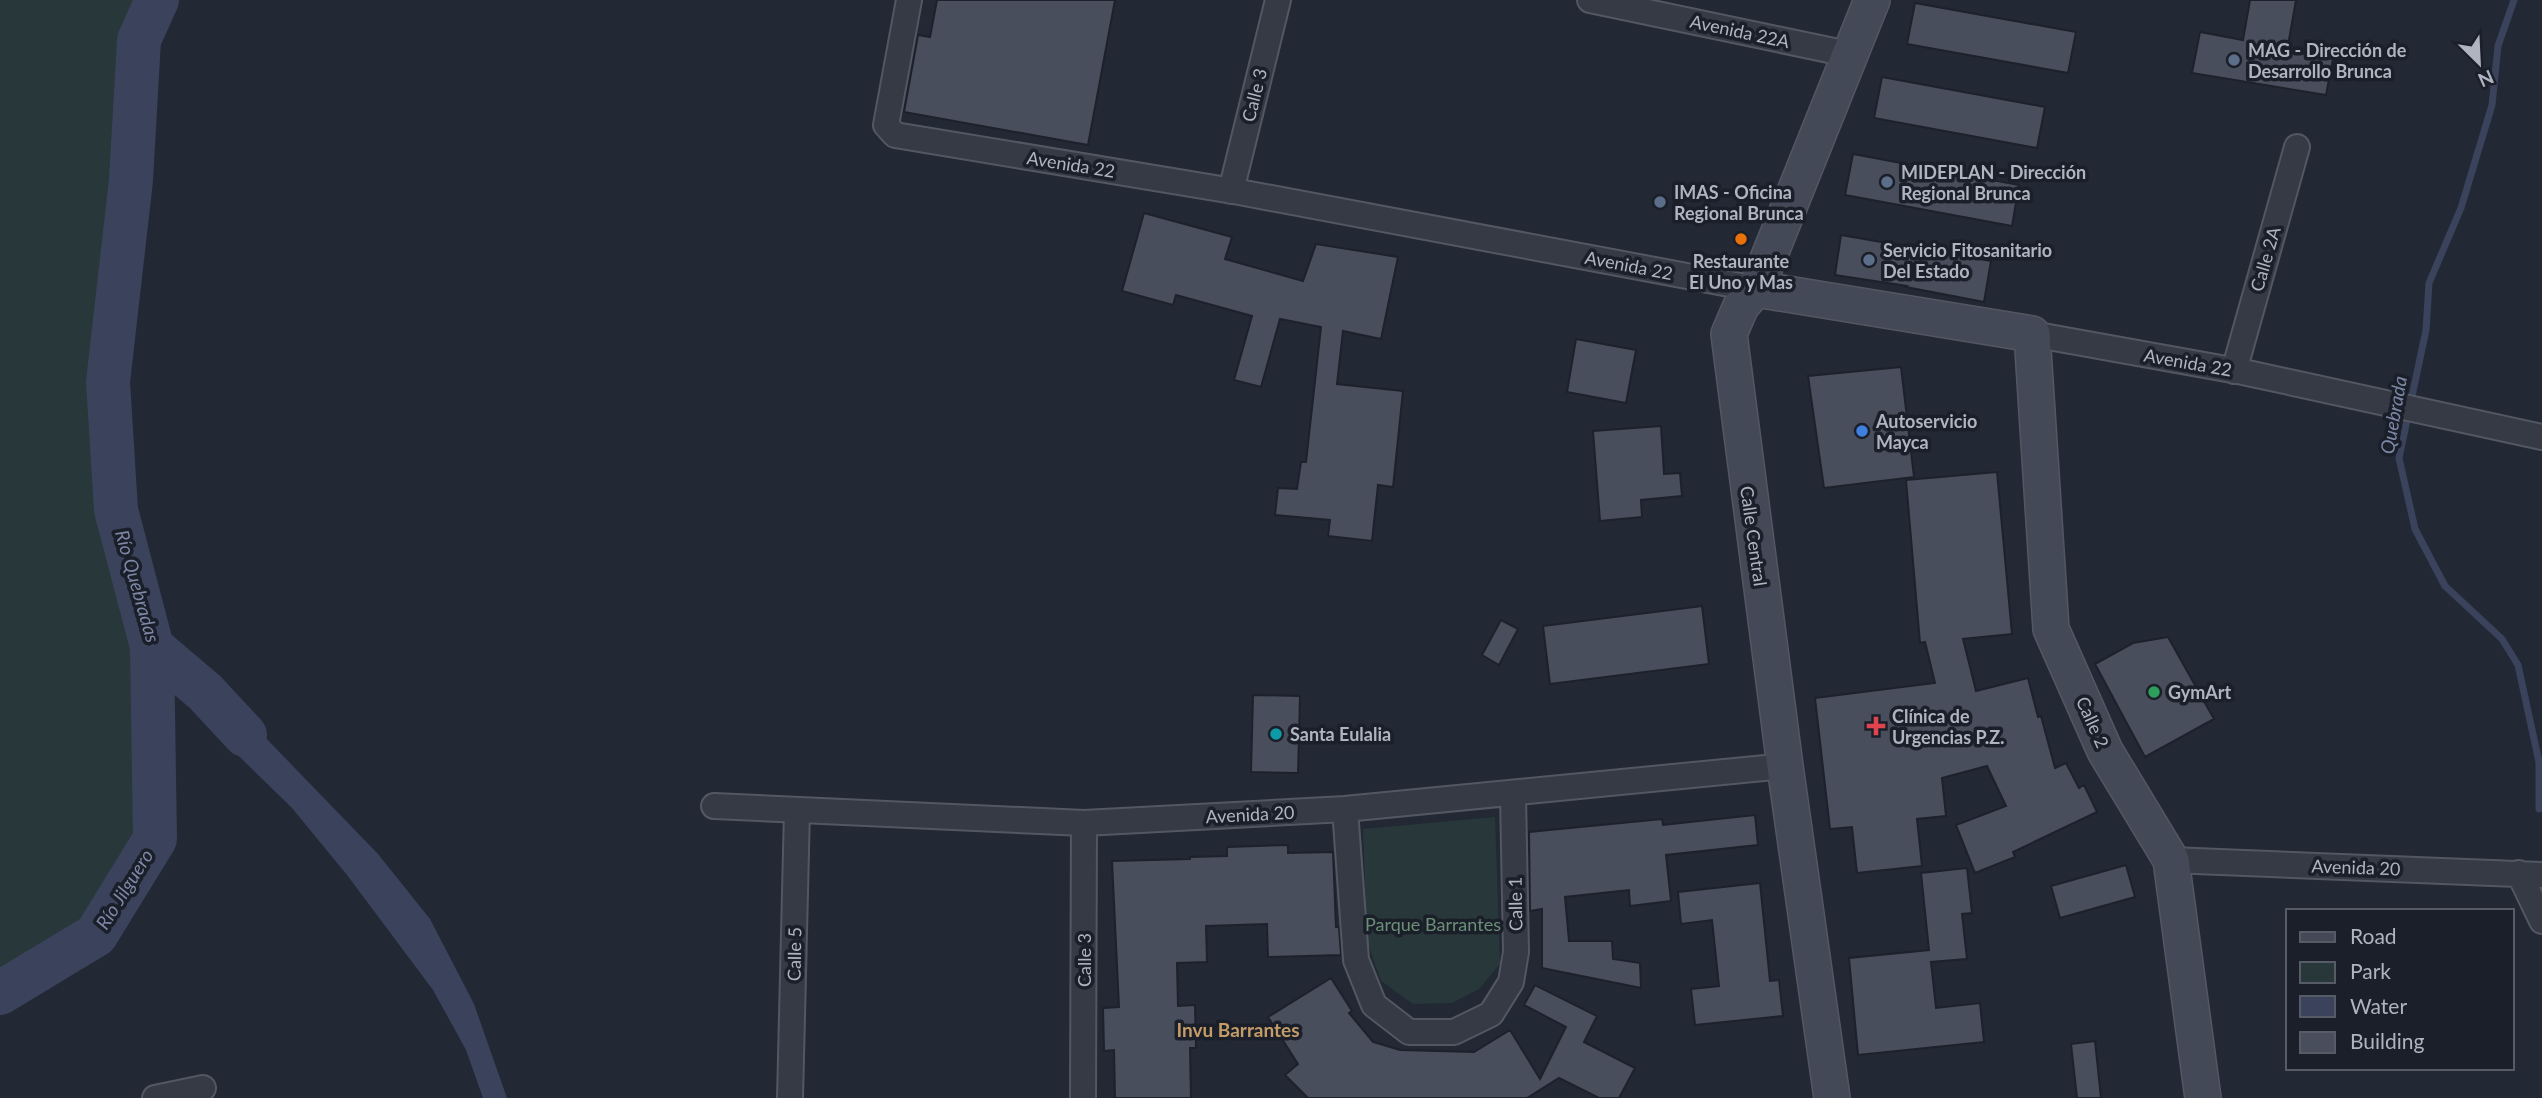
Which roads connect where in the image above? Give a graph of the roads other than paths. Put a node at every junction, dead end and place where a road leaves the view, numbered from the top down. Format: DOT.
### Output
graph roads {
  1 [pos="909,0"];
  2 [pos="1278,0"];
  3 [pos="1590,0"];
  4 [pos="1872,0"];
  5 [pos="1848,54"];
  6 [pos="2297,147"];
  7 [pos="1231,191"];
  8 [pos="1756,289"];
  9 [pos="2032,334"];
  10 [pos="2234,371"];
  11 [pos="2542,437"];
  12 [pos="1786,766"];
  13 [pos="1513,795"];
  14 [pos="714,806"];
  15 [pos="797,810"];
  16 [pos="1345,810"];
  17 [pos="1084,822"];
  18 [pos="2171,860"];
  19 [pos="2530,874"];
  20 [pos="2542,921"];
  21 [pos="203,1088"];
  22 [pos="155,1098"];
  23 [pos="790,1098"];
  24 [pos="1083,1098"];
  25 [pos="1832,1098"];
  26 [pos="2203,1098"];
  1 -- 7 [label="street, Avenida 22"];
  2 -- 7 [label="street, Calle 3"];
  3 -- 5 [label="street, Avenida 22A"];
  4 -- 5 [label="main road, Calle Central"];
  5 -- 8 [label="main road, Calle Central"];
  6 -- 10 [label="street, Calle 2A"];
  7 -- 8 [label="street, Avenida 22"];
  8 -- 9 [label="main road, Avenida 22"];
  8 -- 12 [label="main road, Calle Central"];
  9 -- 10 [label="street, Avenida 22"];
  9 -- 18 [label="main road, Calle 2"];
  10 -- 11 [label="street, Avenida 22"];
  12 -- 13 [label="street, Avenida 20"];
  12 -- 25 [label="main road, Calle Central"];
  13 -- 16 [label="street, Avenida 20"];
  13 -- 16 [label="street, Calle 1"];
  14 -- 15 [label="street, Avenida 20"];
  15 -- 17 [label="street, Avenida 20"];
  15 -- 23 [label="street, Calle 5"];
  16 -- 17 [label="street, Avenida 20"];
  17 -- 24 [label="street, Calle 3"];
  18 -- 19 [label="street, Avenida 20"];
  18 -- 26 [label="main road, Calle 2"];
  19 -- 20 [label="street"];
  21 -- 22 [label="street"];
}
